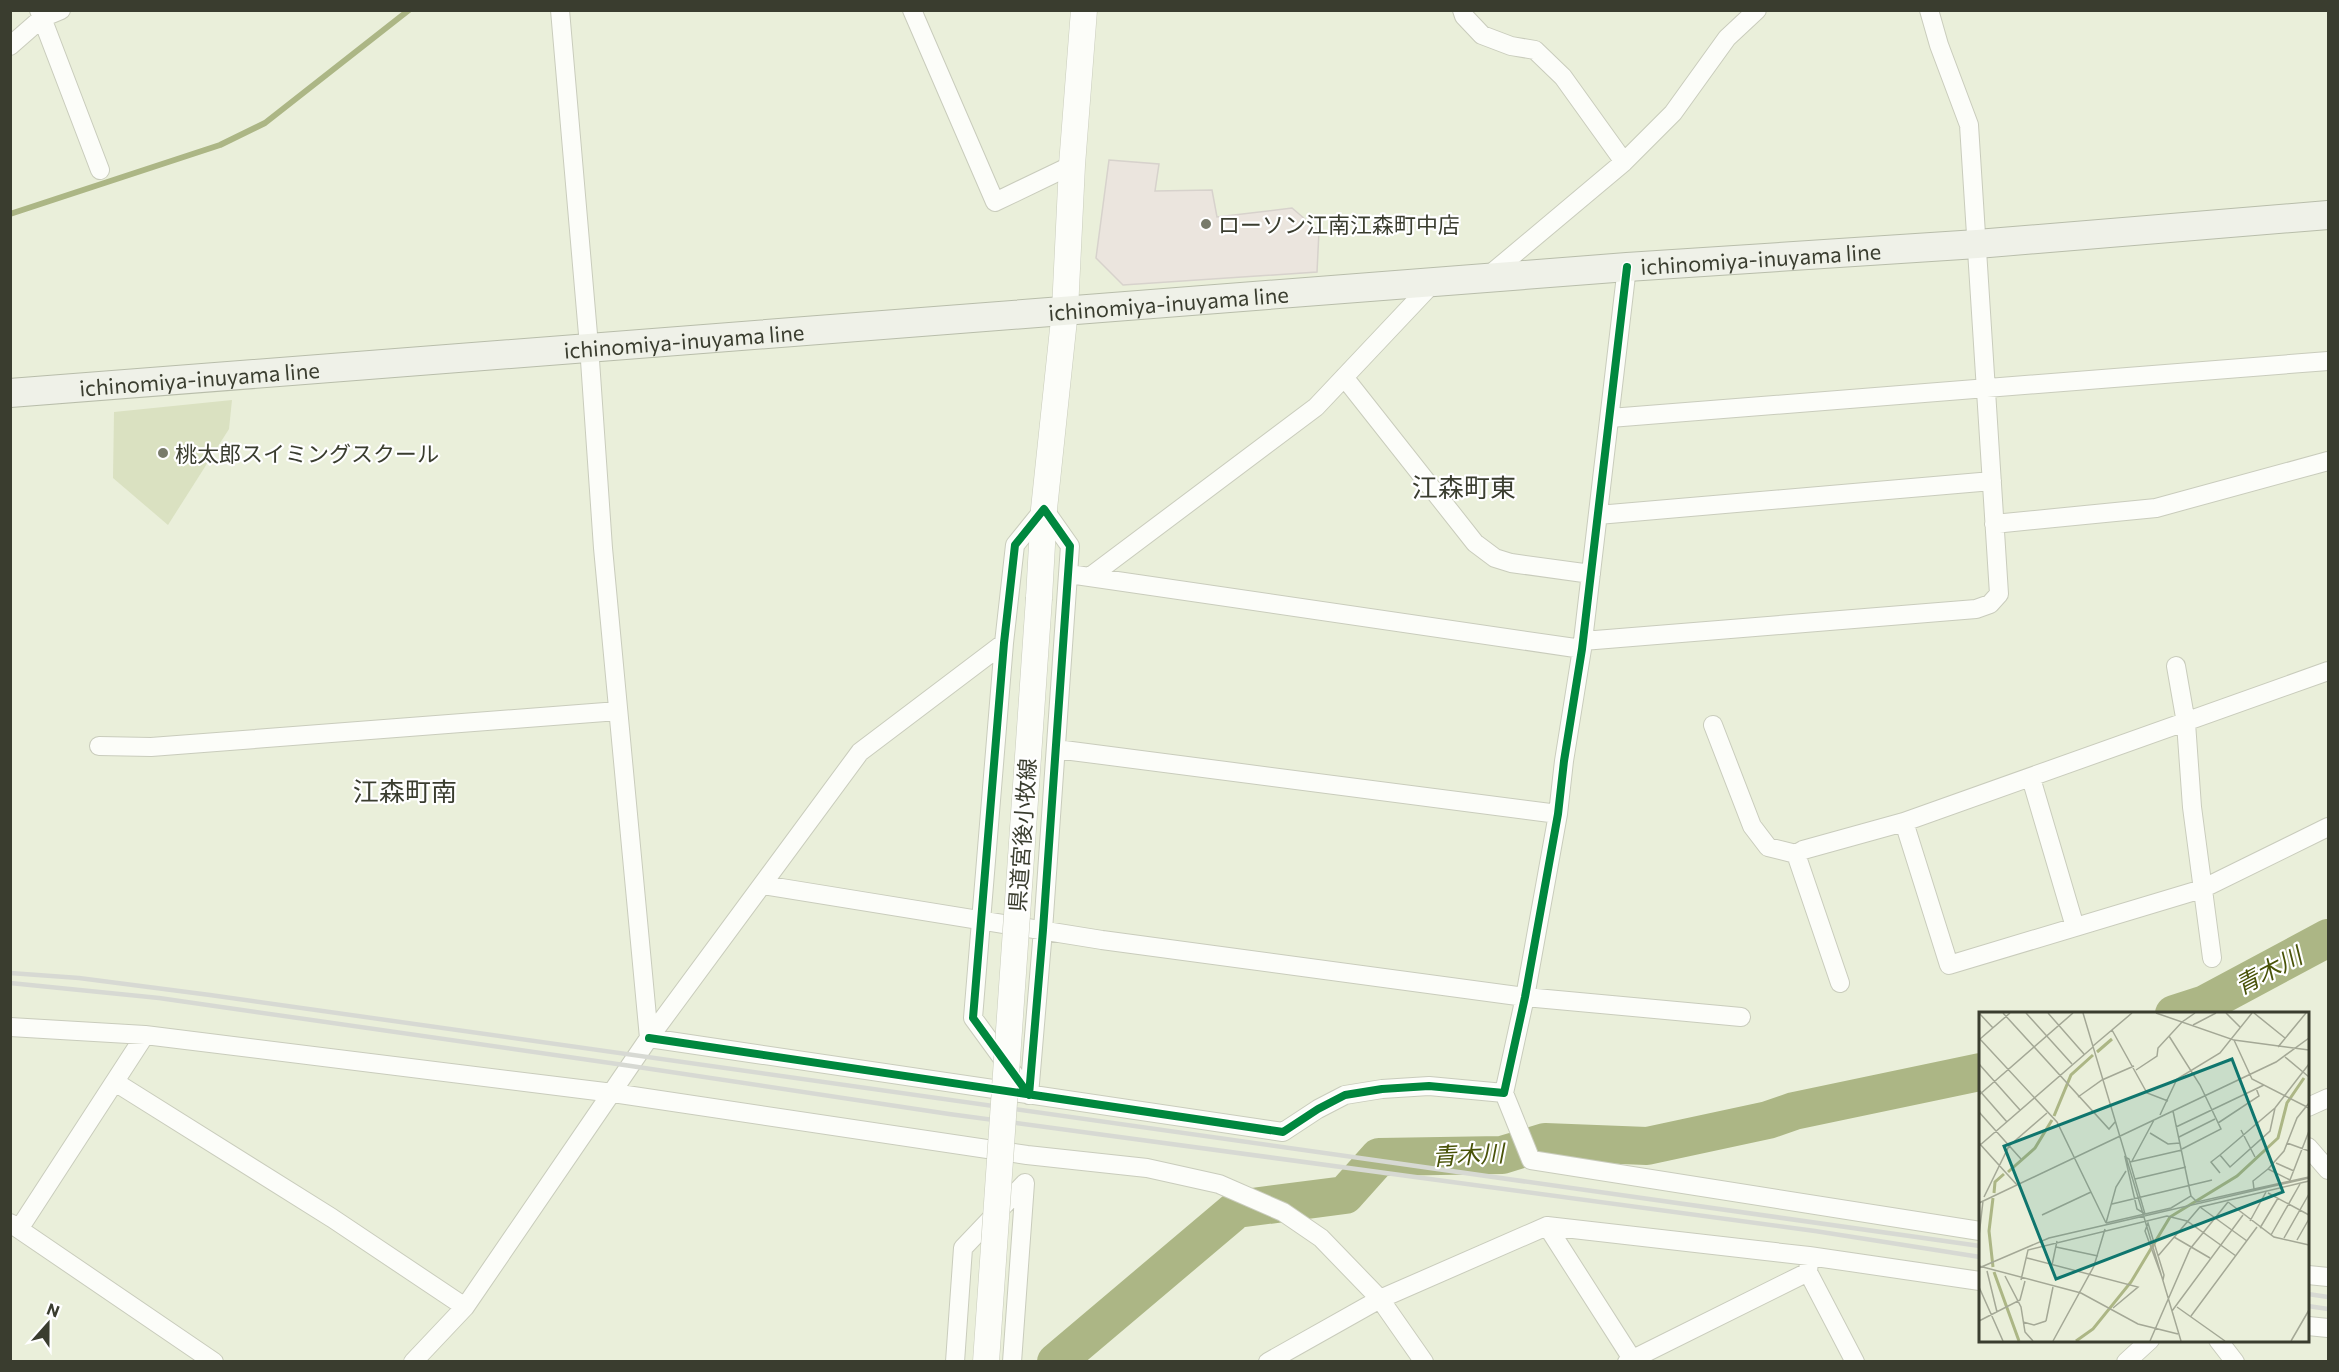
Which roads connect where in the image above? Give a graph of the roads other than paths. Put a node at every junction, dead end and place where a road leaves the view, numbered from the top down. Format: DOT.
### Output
graph roads {
  1 [pos="61,10"];
  2 [pos="560,10"];
  3 [pos="912,10"];
  4 [pos="1084,10"];
  5 [pos="1462,10"];
  6 [pos="1757,10"];
  7 [pos="1929,10"];
  8 [pos="41,14"];
  9 [pos="10,46"];
  10 [pos="1624,162"];
  11 [pos="1072,165"];
  12 [pos="100,170"];
  13 [pos="2328,215"];
  14 [pos="1977,244"];
  15 [pos="1628,267"];
  16 [pos="1486,278"];
  17 [pos="1432,283"];
  18 [pos="1065,310"];
  19 [pos="589,346"];
  20 [pos="2328,361"];
  21 [pos="1344,377"];
  22 [pos="1986,390"];
  23 [pos="10,393"];
  24 [pos="1610,418"];
  25 [pos="2328,461"];
  26 [pos="1992,481"];
  27 [pos="1044,509"];
  28 [pos="1598,515"];
  29 [pos="1994,524"];
  30 [pos="1069,574"];
  31 [pos="1591,574"];
  32 [pos="1091,576"];
  33 [pos="1004,643"];
  34 [pos="1582,645"];
  35 [pos="2176,666"];
  36 [pos="2328,671"];
  37 [pos="618,711"];
  38 [pos="2186,723"];
  39 [pos="1713,725"];
  40 [pos="99,746"];
  41 [pos="1056,749"];
  42 [pos="2031,778"];
  43 [pos="1558,814"];
  44 [pos="1904,822"];
  45 [pos="2328,827"];
  46 [pos="1796,854"];
  47 [pos="763,885"];
  48 [pos="2202,889"];
  49 [pos="982,921"];
  50 [pos="2075,927"];
  51 [pos="1043,930"];
  52 [pos="2212,958"];
  53 [pos="1840,982"];
  54 [pos="1525,997"];
  55 [pos="1741,1017"];
  56 [pos="10,1027"];
  57 [pos="146,1035"];
  58 [pos="649,1038"];
  59 [pos="115,1082"];
  60 [pos="613,1093"];
  61 [pos="1504,1093"];
  62 [pos="1029,1095"];
  63 [pos="2328,1098"];
  64 [pos="2309,1106"];
  65 [pos="2309,1149"];
  66 [pos="1027,1155"];
  67 [pos="2328,1170"];
  68 [pos="1025,1183"];
  69 [pos="15,1226"];
  70 [pos="1547,1226"];
  71 [pos="1979,1231"];
  72 [pos="1809,1264"];
  73 [pos="2309,1275"];
  74 [pos="2328,1277"];
  75 [pos="1979,1281"];
  76 [pos="1380,1299"];
  77 [pos="465,1307"];
  78 [pos="2309,1326"];
  79 [pos="2328,1328"];
  80 [pos="2150,1342"];
  81 [pos="2219,1342"];
  82 [pos="1632,1361"];
  83 [pos="214,1362"];
  84 [pos="413,1362"];
  85 [pos="956,1362"];
  86 [pos="987,1362"];
  87 [pos="1012,1362"];
  88 [pos="1268,1362"];
  89 [pos="1424,1362"];
  90 [pos="1855,1362"];
  91 [pos="2126,1362"];
  92 [pos="2235,1362"];
  1 -- 8 [label="street"];
  2 -- 19 [label="street"];
  3 -- 11 [label="street"];
  4 -- 11 [label="main road, 県道宮後小牧線"];
  5 -- 10 [label="street"];
  6 -- 10 [label="street"];
  7 -- 14 [label="street"];
  8 -- 9 [label="street"];
  8 -- 12 [label="street"];
  10 -- 16 [label="street"];
  11 -- 18 [label="main road, 県道宮後小牧線"];
  13 -- 14 [label="main road, ichinomiya-inuyama line"];
  14 -- 15 [label="main road, ichinomiya-inuyama line"];
  14 -- 22 [label="street"];
  15 -- 16 [label="main road, ichinomiya-inuyama line"];
  15 -- 24 [label="street"];
  16 -- 17 [label="main road, ichinomiya-inuyama line"];
  17 -- 18 [label="main road, ichinomiya-inuyama line"];
  17 -- 21 [label="street"];
  18 -- 19 [label="main road, ichinomiya-inuyama line"];
  18 -- 27 [label="main road, 県道宮後小牧線"];
  19 -- 23 [label="main road, ichinomiya-inuyama line"];
  19 -- 37 [label="street"];
  20 -- 22 [label="street"];
  21 -- 31 [label="street"];
  21 -- 32 [label="street"];
  22 -- 24 [label="street"];
  22 -- 26 [label="street"];
  24 -- 28 [label="street"];
  25 -- 29 [label="street"];
  26 -- 28 [label="street"];
  26 -- 29 [label="street"];
  27 -- 30 [label="street"];
  27 -- 33 [label="street"];
  27 -- 86 [label="main road, 県道宮後小牧線, bridge"];
  28 -- 31 [label="street"];
  29 -- 34 [label="street"];
  30 -- 32 [label="street"];
  30 -- 41 [label="street"];
  31 -- 34 [label="street"];
  32 -- 34 [label="street"];
  33 -- 47 [label="street"];
  33 -- 49 [label="street"];
  34 -- 43 [label="street"];
  35 -- 38 [label="street"];
  36 -- 38 [label="street"];
  37 -- 40 [label="street"];
  37 -- 58 [label="street"];
  38 -- 42 [label="street"];
  38 -- 48 [label="street"];
  39 -- 46 [label="street"];
  41 -- 43 [label="street"];
  41 -- 51 [label="street"];
  42 -- 44 [label="street"];
  42 -- 50 [label="street"];
  43 -- 54 [label="street"];
  44 -- 46 [label="street"];
  44 -- 50 [label="street"];
  45 -- 48 [label="street"];
  46 -- 53 [label="street"];
  47 -- 49 [label="street"];
  47 -- 58 [label="street"];
  48 -- 50 [label="street"];
  48 -- 52 [label="street"];
  49 -- 51 [label="street"];
  49 -- 62 [label="street"];
  51 -- 54 [label="street"];
  51 -- 62 [label="street"];
  54 -- 55 [label="street"];
  54 -- 61 [label="street"];
  56 -- 57 [label="street"];
  57 -- 59 [label="street"];
  57 -- 60 [label="street"];
  58 -- 60 [label="street"];
  58 -- 62 [label="street"];
  59 -- 69 [label="street"];
  59 -- 77 [label="street"];
  60 -- 66 [label="street"];
  60 -- 77 [label="street"];
  61 -- 62 [label="street"];
  61 -- 71 [label="street"];
  63 -- 64 [label="street"];
  65 -- 67 [label="street"];
  66 -- 68 [label="street"];
  66 -- 76 [label="street"];
  68 -- 85 [label="street"];
  68 -- 87 [label="street"];
  69 -- 83 [label="street"];
  70 -- 72 [label="street"];
  70 -- 76 [label="street"];
  70 -- 82 [label="street"];
  72 -- 75 [label="street"];
  72 -- 82 [label="street"];
  72 -- 90 [label="street"];
  73 -- 74 [label="street"];
  76 -- 88 [label="street"];
  76 -- 89 [label="street"];
  77 -- 84 [label="street"];
  78 -- 79 [label="street"];
  80 -- 91 [label="street"];
  81 -- 92 [label="street"];
}
